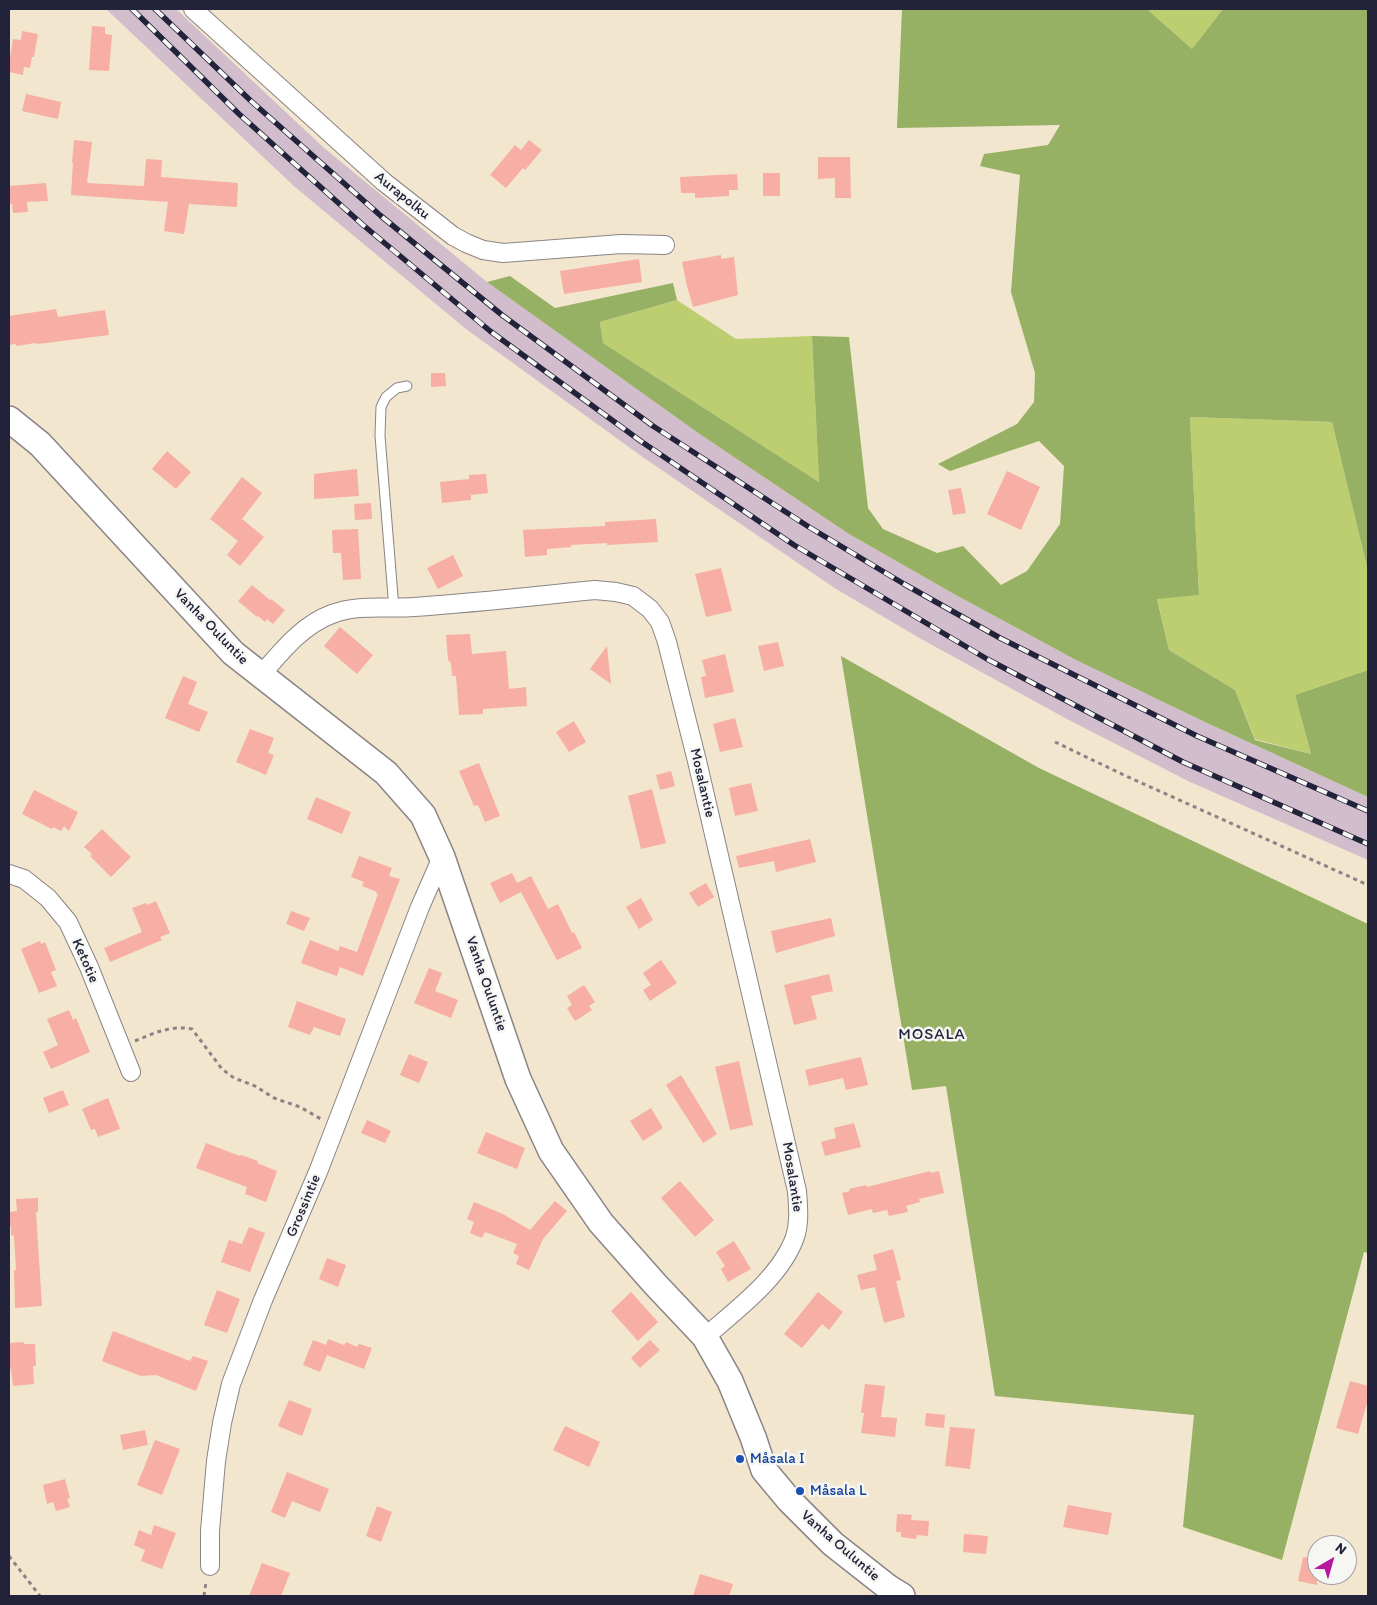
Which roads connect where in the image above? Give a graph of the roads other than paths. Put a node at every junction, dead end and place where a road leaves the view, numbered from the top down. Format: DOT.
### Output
graph roads {
  1 [pos="193,9"];
  2 [pos="665,245"];
  3 [pos="407,386"];
  4 [pos="9,419"];
  5 [pos="394,609"];
  6 [pos="261,675"];
  7 [pos="442,857"];
  8 [pos="9,874"];
  9 [pos="131,1072"];
  10 [pos="705,1337"];
  11 [pos="210,1566"];
  12 [pos="902,1596"];
  1 -- 2 [label="street, Aurapolku"];
  3 -- 5 [label="lane"];
  4 -- 6 [label="street, Vanha Ouluntie"];
  5 -- 6 [label="street, Mosalantie"];
  5 -- 10 [label="street, Mosalantie"];
  6 -- 7 [label="street, Vanha Ouluntie"];
  7 -- 10 [label="street, Vanha Ouluntie"];
  7 -- 11 [label="street, Grossintie"];
  8 -- 9 [label="street, Ketotie"];
  10 -- 12 [label="street, Vanha Ouluntie"];
}
